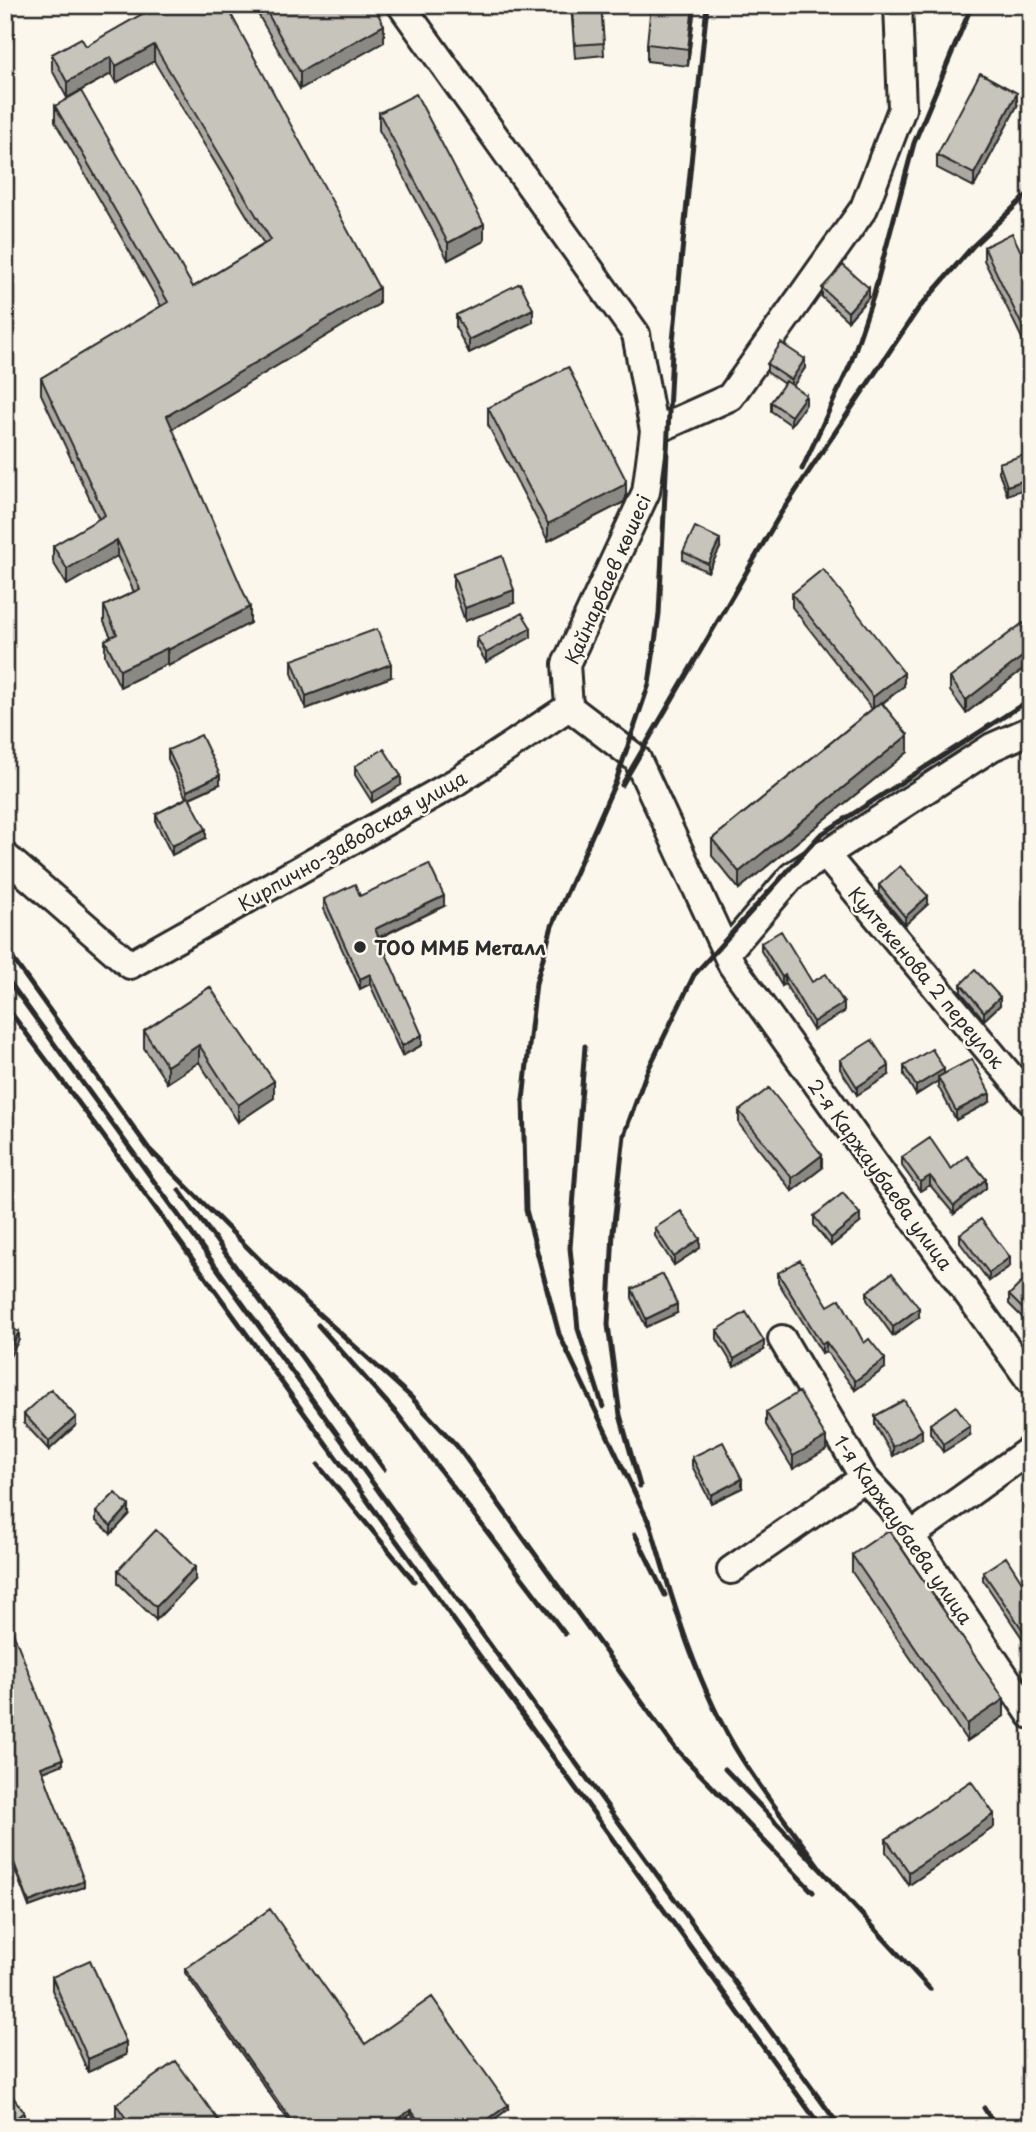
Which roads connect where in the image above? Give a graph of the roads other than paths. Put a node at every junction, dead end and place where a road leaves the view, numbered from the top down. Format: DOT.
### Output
graph roads {
  1 [pos="401,5"];
  2 [pos="898,5"];
  3 [pos="654,431"];
  4 [pos="569,707"];
  5 [pos="1031,730"];
  6 [pos="824,853"];
  7 [pos="5,856"];
  8 [pos="729,959"];
  9 [pos="1031,1101"];
  10 [pos="782,1339"];
  11 [pos="1031,1382"];
  12 [pos="1031,1449"];
  13 [pos="864,1478"];
  14 [pos="910,1536"];
  15 [pos="731,1570"];
  16 [pos="1031,1715"];
  1 -- 3 [label="street, Қайнарбаев көшесі"];
  2 -- 3 [label="street"];
  3 -- 4 [label="street, Қайнарбаев көшесі"];
  4 -- 7 [label="street, Кирпично-заводская улица"];
  4 -- 8 [label="street"];
  5 -- 6 [label="street"];
  6 -- 8 [label="street"];
  6 -- 9 [label="street, Култекенова 2 переулок"];
  8 -- 11 [label="street, 2-я Каржаубаева улица"];
  10 -- 13 [label="street, 1-я Каржаубаева улица"];
  12 -- 14 [label="street"];
  13 -- 14 [label="street, 1-я Каржаубаева улица"];
  13 -- 15 [label="street"];
  14 -- 16 [label="street, 1-я Каржаубаева улица"];
}
